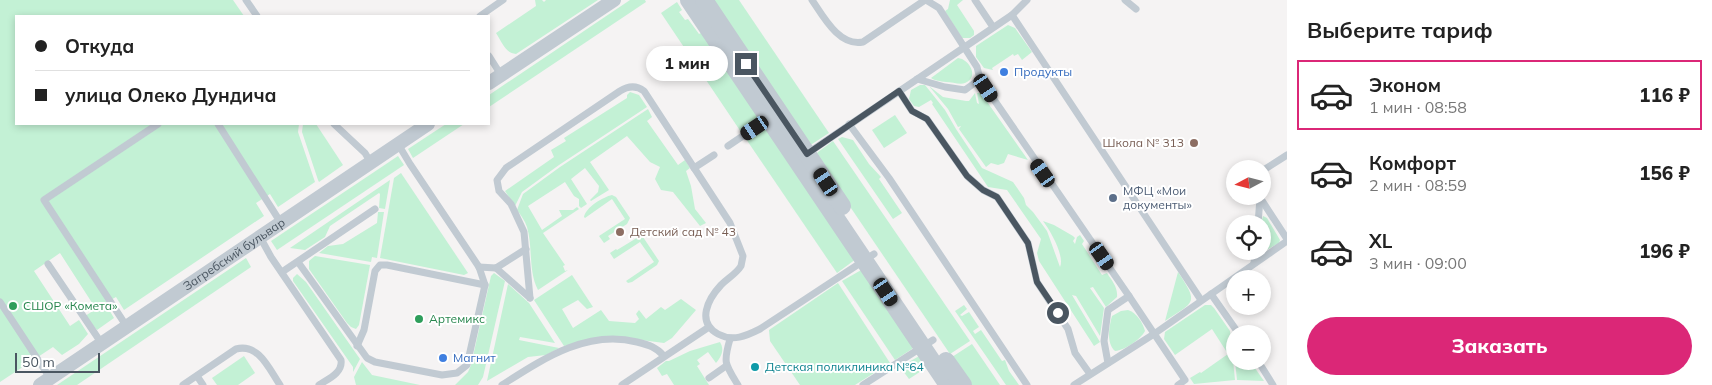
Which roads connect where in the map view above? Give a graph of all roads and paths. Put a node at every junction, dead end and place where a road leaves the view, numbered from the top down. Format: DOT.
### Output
graph roads {
  1 [pos="246,0"];
  2 [pos="503,0"];
  3 [pos="614,0"];
  4 [pos="688,0"];
  5 [pos="704,0"];
  6 [pos="812,0"];
  7 [pos="926,0"];
  8 [pos="975,0"];
  9 [pos="1125,0"];
  10 [pos="1023,1"];
  11 [pos="1136,9"];
  12 [pos="256,15"];
  13 [pos="481,15"];
  14 [pos="1012,15"];
  15 [pos="993,27"];
  16 [pos="964,47"];
  17 [pos="490,58"];
  18 [pos="501,75"];
  19 [pos="917,79"];
  20 [pos="980,79"];
  21 [pos="490,82"];
  22 [pos="899,91"];
  23 [pos="774,115"];
  24 [pos="850,124"];
  25 [pos="156,125"];
  26 [pos="219,125"];
  27 [pos="335,125"];
  28 [pos="426,125"];
  29 [pos="398,144"];
  30 [pos="728,146"];
  31 [pos="714,155"];
  32 [pos="1287,155"];
  33 [pos="802,157"];
  34 [pos="371,163"];
  35 [pos="1271,165"];
  36 [pos="694,168"];
  37 [pos="1265,205"];
  38 [pos="375,210"];
  39 [pos="281,223"];
  40 [pos="260,237"];
  41 [pos="1287,240"];
  42 [pos="526,249"];
  43 [pos="869,257"];
  44 [pos="1254,260"];
  45 [pos="298,262"];
  46 [pos="48,264"];
  47 [pos="1254,264"];
  48 [pos="479,267"];
  49 [pos="496,268"];
  50 [pos="282,272"];
  51 [pos="485,285"];
  52 [pos="1210,294"];
  53 [pos="1129,296"];
  54 [pos="1201,300"];
  55 [pos="0,302"];
  56 [pos="1232,325"];
  57 [pos="127,327"];
  58 [pos="709,327"];
  59 [pos="1154,334"];
  60 [pos="730,339"];
  61 [pos="928,343"];
  62 [pos="102,344"];
  63 [pos="357,346"];
  64 [pos="664,356"];
  65 [pos="1108,363"];
  66 [pos="726,366"];
  67 [pos="1263,370"];
  68 [pos="1090,374"];
  69 [pos="197,376"];
  70 [pos="708,378"];
  71 [pos="45,382"];
  72 [pos="1026,383"];
  73 [pos="184,385"];
  74 [pos="203,385"];
  75 [pos="280,385"];
  76 [pos="319,385"];
  77 [pos="502,385"];
  78 [pos="622,385"];
  79 [pos="738,385"];
  80 [pos="864,385"];
  81 [pos="948,385"];
  82 [pos="963,385"];
  83 [pos="1074,385"];
  84 [pos="1178,385"];
  85 [pos="1272,385"];
  1 -- 12 [label="lane"];
  2 -- 13 [label="lane"];
  3 -- 18 [label="street"];
  4 -- 23 [label="street"];
  5 -- 23 [label="street"];
  6 -- 7 [label="lane"];
  7 -- 16 [label="lane"];
  8 -- 15 [label="lane"];
  9 -- 11 [label="lane"];
  10 -- 14 [label="lane"];
  14 -- 15 [label="lane"];
  14 -- 54 [label="lane"];
  15 -- 16 [label="lane"];
  16 -- 19 [label="lane"];
  16 -- 20 [label="lane"];
  17 -- 18 [label="lane"];
  18 -- 21 [label="street"];
  19 -- 20 [label="lane"];
  19 -- 22 [label="lane"];
  20 -- 53 [label="lane"];
  22 -- 24 [label="lane"];
  22 -- 68 [label="lane"];
  23 -- 30 [label="lane"];
  23 -- 33 [label="street"];
  24 -- 33 [label="lane"];
  24 -- 72 [label="lane"];
  25 -- 57 [label="lane"];
  26 -- 39 [label="lane"];
  27 -- 34 [label="lane"];
  28 -- 29 [label="street, Загребский бульвар"];
  29 -- 34 [label="street, Загребский бульвар"];
  29 -- 48 [label="lane"];
  31 -- 36 [label="lane"];
  32 -- 35 [label="lane"];
  33 -- 43 [label="street"];
  34 -- 39 [label="street, Загребский бульвар"];
  36 -- 42 [label="lane"];
  36 -- 58 [label="lane"];
  37 -- 41 [label="lane"];
  38 -- 45 [label="lane"];
  39 -- 40 [label="street, Загребский бульвар"];
  40 -- 50 [label="lane"];
  40 -- 57 [label="street, Загребский бульвар"];
  41 -- 47 [label="lane"];
  42 -- 49 [label="lane"];
  42 -- 49 [label="lane"];
  43 -- 60 [label="lane"];
  43 -- 61 [label="street"];
  44 -- 47 [label="lane"];
  45 -- 50 [label="lane"];
  45 -- 63 [label="lane"];
  46 -- 62 [label="lane"];
  47 -- 52 [label="lane"];
  48 -- 49 [label="lane"];
  48 -- 51 [label="lane"];
  50 -- 76 [label="lane"];
  51 -- 63 [label="lane"];
  51 -- 63 [label="lane"];
  52 -- 54 [label="lane"];
  52 -- 56 [label="lane"];
  53 -- 59 [label="lane"];
  53 -- 65 [label="lane"];
  54 -- 59 [label="lane"];
  55 -- 71 [label="lane"];
  57 -- 62 [label="street, Загребский бульвар"];
  58 -- 60 [label="lane"];
  58 -- 64 [label="lane"];
  59 -- 65 [label="lane"];
  59 -- 84 [label="lane"];
  60 -- 66 [label="lane"];
  61 -- 80 [label="lane"];
  61 -- 81 [label="street"];
  61 -- 82 [label="street"];
  62 -- 71 [label="street, Загребский бульвар"];
  64 -- 77 [label="lane"];
  64 -- 78 [label="lane"];
  65 -- 68 [label="lane"];
  66 -- 70 [label="lane"];
  66 -- 79 [label="lane"];
  67 -- 85 [label="lane"];
  68 -- 83 [label="lane"];
  69 -- 73 [label="lane"];
  69 -- 74 [label="lane"];
  69 -- 75 [label="lane"];
}
